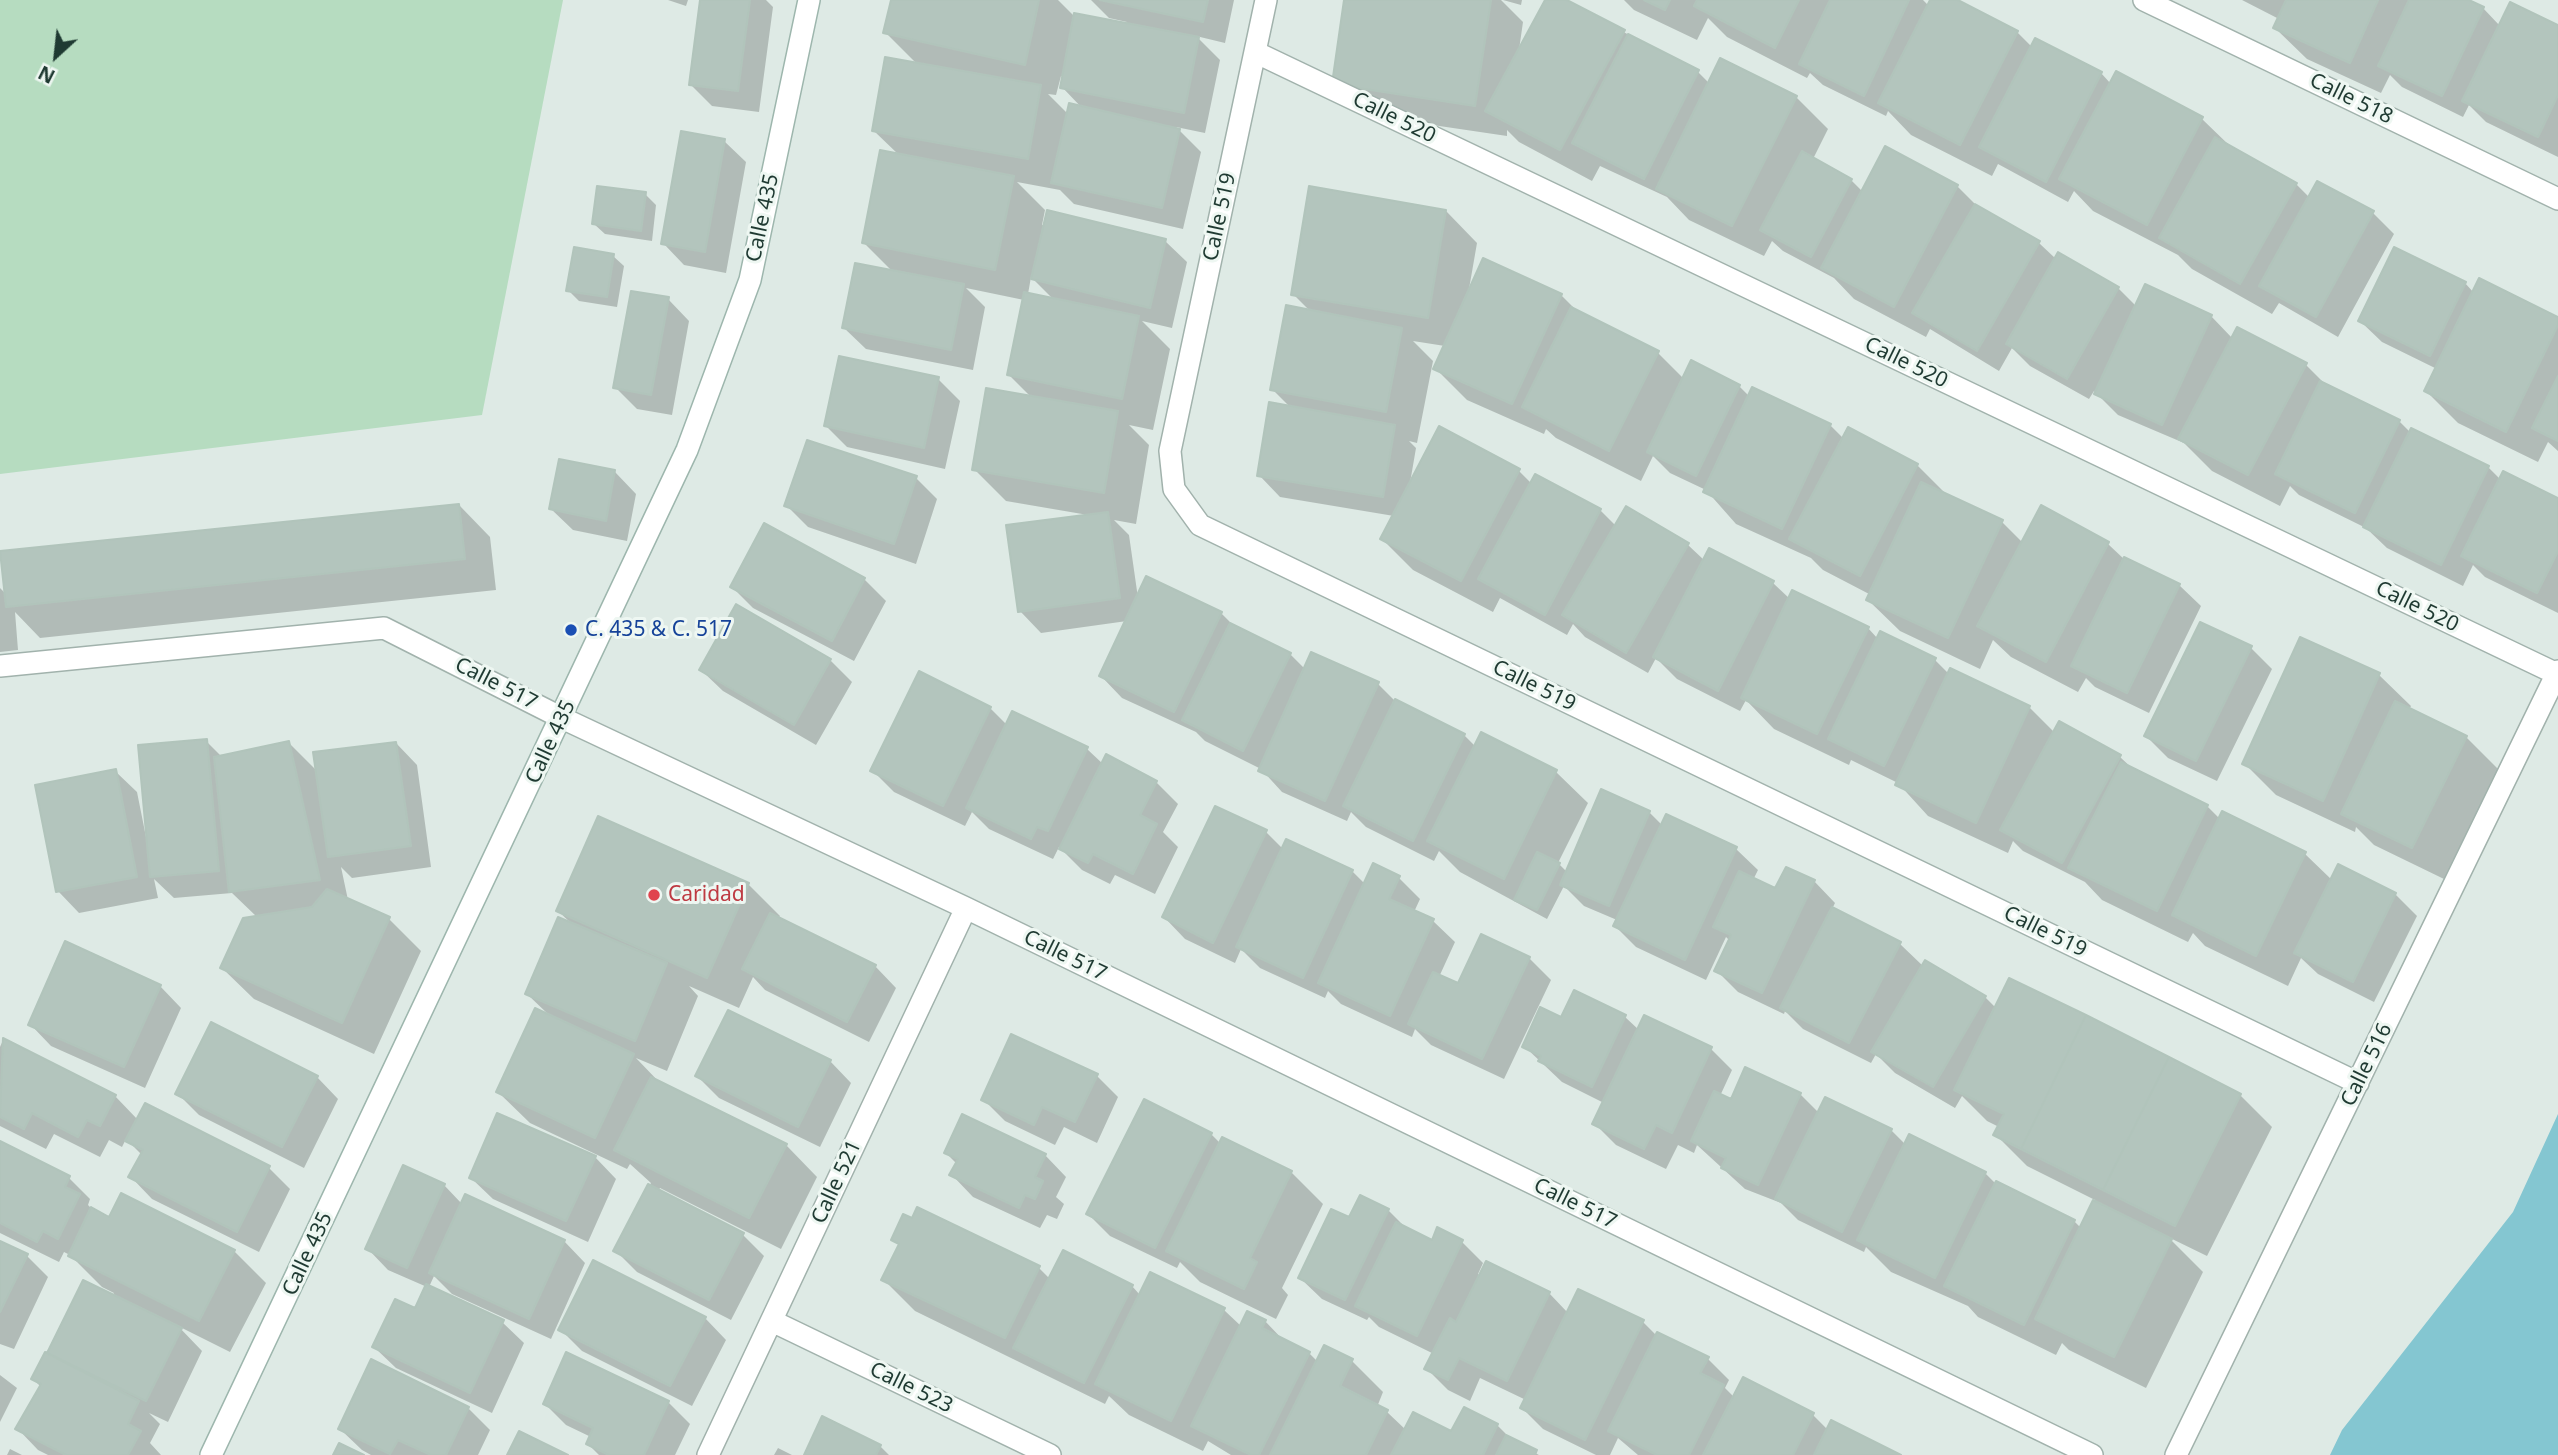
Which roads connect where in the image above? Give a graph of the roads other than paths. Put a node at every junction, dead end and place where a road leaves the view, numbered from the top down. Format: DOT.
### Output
graph roads {
  1 [pos="809,0"];
  2 [pos="1266,0"];
  3 [pos="2144,0"];
  4 [pos="1255,52"];
  5 [pos="2558,199"];
  6 [pos="0,666"];
  7 [pos="2557,673"];
  8 [pos="562,718"];
  9 [pos="966,908"];
  10 [pos="2358,1083"];
  11 [pos="772,1321"];
  12 [pos="211,1455"];
  13 [pos="708,1455"];
  14 [pos="1049,1455"];
  15 [pos="2092,1455"];
  16 [pos="2176,1455"];
  1 -- 8 [label="street, Calle 435"];
  2 -- 4 [label="street, Calle 519"];
  3 -- 5 [label="street, Calle 518"];
  4 -- 7 [label="street, Calle 520"];
  4 -- 10 [label="street, Calle 519"];
  6 -- 8 [label="street, Calle 517"];
  7 -- 10 [label="street, Calle 516"];
  8 -- 9 [label="street, Calle 517"];
  8 -- 12 [label="street, Calle 435"];
  9 -- 11 [label="street, Calle 521"];
  9 -- 15 [label="street, Calle 517"];
  10 -- 16 [label="street, Calle 516"];
  11 -- 13 [label="street, Calle 521"];
  11 -- 14 [label="street, Calle 523"];
}
